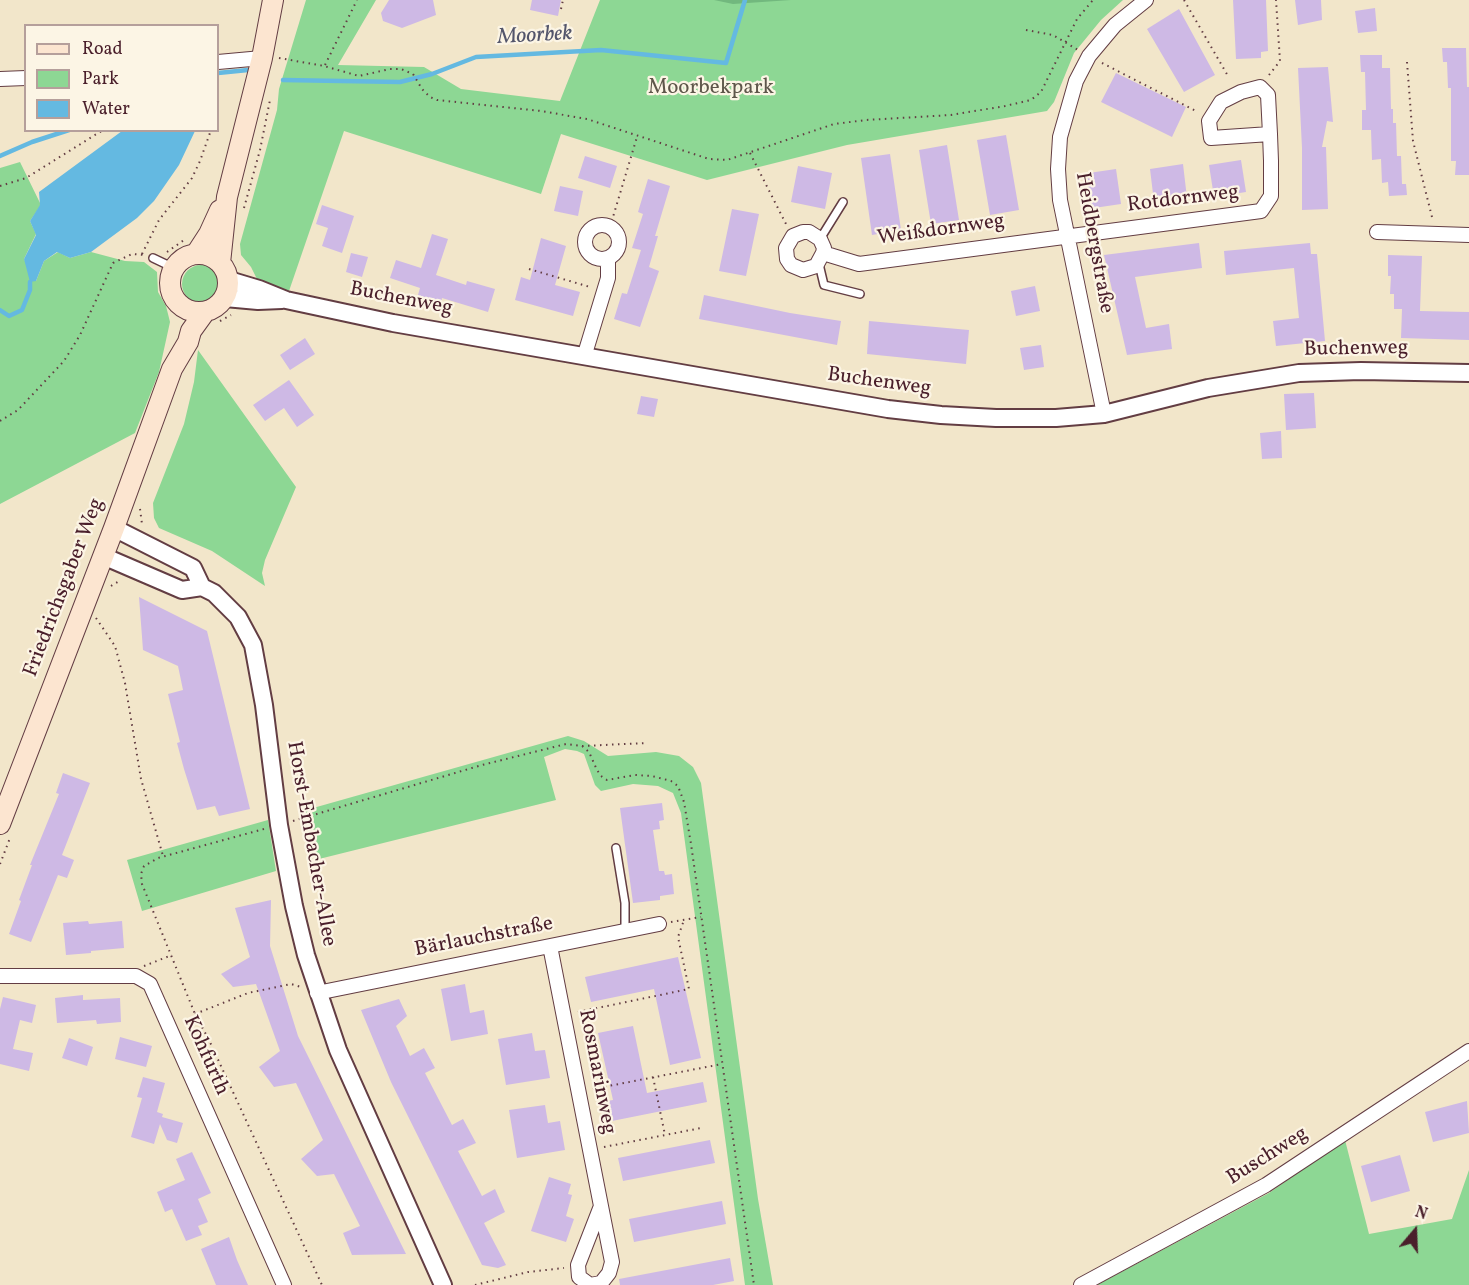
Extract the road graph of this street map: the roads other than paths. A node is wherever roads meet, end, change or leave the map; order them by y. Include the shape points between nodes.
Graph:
1 (273, 0) edge
2 (1146, 0) edge
3 (270, 58) junction
4 (219, 62) edge
5 (24, 78) edge
6 (0, 79) edge
7 (1270, 134) junction
8 (227, 197) junction
9 (843, 202) dead end
10 (1377, 232) dead end
11 (1469, 235) edge
12 (1067, 236) junction
13 (820, 239) junction
14 (191, 246) junction
15 (608, 258) junction
16 (821, 258) junction
17 (225, 280) junction
18 (860, 294) dead end
19 (178, 303) junction
20 (204, 312) junction
21 (584, 357) junction
22 (172, 369) junction
23 (1469, 373) edge
24 (1104, 414) junction
25 (114, 528) junction
26 (103, 556) junction
27 (202, 587) junction
28 (0, 824) edge
29 (616, 848) dead end
30 (659, 924) road end
31 (625, 931) junction
32 (550, 946) junction
33 (0, 976) edge
34 (317, 993) junction
35 (1469, 1051) edge
36 (601, 1206) junction
37 (284, 1285) edge
38 (443, 1285) edge
39 (1081, 1285) edge

1 - 3 main road
2 - 12 street, Heidbergstraße via 1115,25 1089,56 1076,81 1060,137 1058,169
3 - 4 street
3 - 8 main road
5 - 6 street
7 - 7 street, Rotdornweg via 1268,95 1260,87 1221,102 1209,121 1211,138
7 - 12 street, Rotdornweg via 1271,196 1261,211
8 - 14 main road via 209,234
8 - 17 main road
9 - 13 lane
10 - 11 street
12 - 16 street, Weißdornweg via 859,264
12 - 24 street, Heidbergstraße
13 - 16 street via 824,248
13 - 16 street, Weißdornweg via 803,232 792,236 786,248 791,265 803,270 810,269
14 - 17 main road via 209,256
14 - 19 main road, Friedrichsgaber Weg via 186,257 162,262
15 - 15 street via 617,249 616,233 610,227 594,227 588,232 585,248 597,259
15 - 21 street via 608,278
16 - 18 lane via 824,285
17 - 20 main road via 214,309
17 - 21 street, Buchenweg via 258,301 286,300
19 - 20 main road via 193,312
19 - 22 main road, Friedrichsgaber Weg
20 - 22 main road, Friedrichsgaber Weg
21 - 24 street, Buchenweg via 941,415 1046,418
22 - 25 main road, Friedrichsgaber Weg
23 - 24 street, Buchenweg via 1299,373 1208,388
25 - 26 main road, Friedrichsgaber Weg
25 - 27 street, Horst-Embacher-Allee via 193,568
26 - 27 street via 182,590
26 - 28 main road, Friedrichsgaber Weg
27 - 34 street, Horst-Embacher-Allee via 229,606 253,645 279,825 294,906
29 - 31 lane via 625,903
30 - 31 street, Bärlauchstraße
31 - 32 street, Bärlauchstraße
32 - 34 street, Bärlauchstraße
32 - 36 street, Rosmarinweg
33 - 37 street, Kohfurth via 136,976 150,984
34 - 38 street, Horst-Embacher-Allee via 350,1078
35 - 39 street, Buschweg via 1266,1185
36 - 36 street, Rosmarinweg via 578,1265 579,1277 590,1285 602,1283 612,1262

